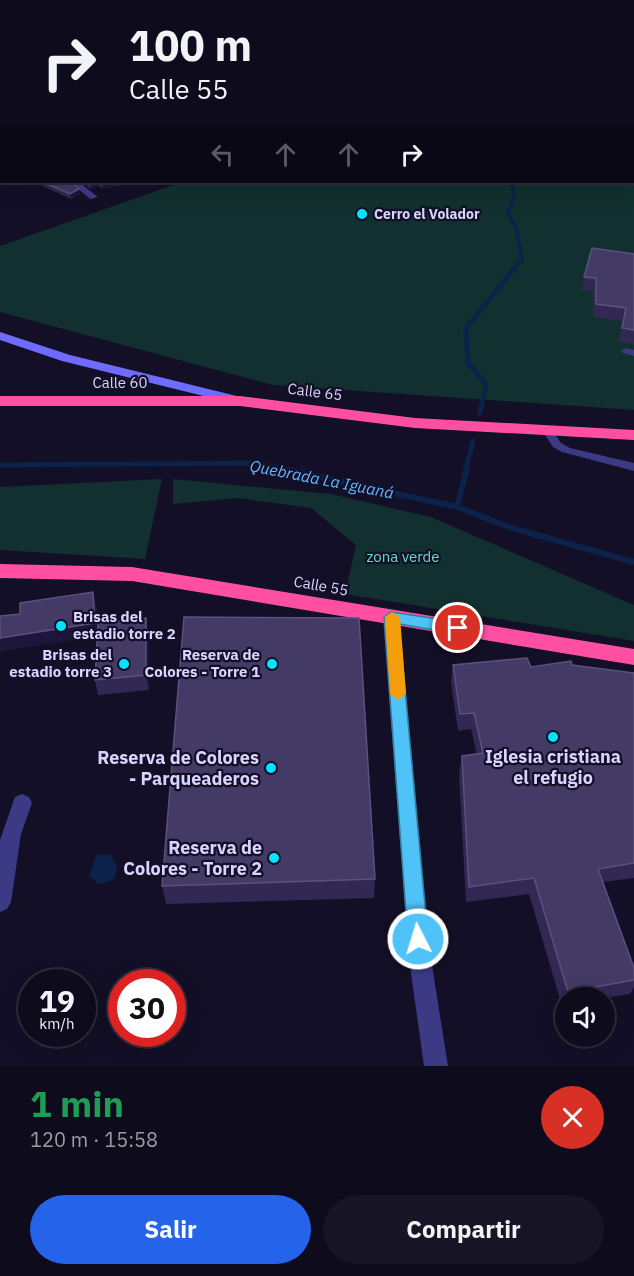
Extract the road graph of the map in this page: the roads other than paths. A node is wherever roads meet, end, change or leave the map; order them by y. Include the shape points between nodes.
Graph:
1 (76, 183) edge
2 (93, 197) dead end
3 (0, 336) edge
4 (0, 401) edge
5 (240, 401) junction
6 (548, 432) junction
7 (634, 435) edge
8 (634, 466) edge
9 (0, 571) edge
10 (391, 617) junction
11 (634, 657) edge
12 (22, 802) dead end
13 (6, 835) edge
14 (0, 902) edge
15 (436, 1066) edge

1 - 2 street
3 - 5 main road, Calle 65 via 66,358
4 - 5 highway, Calle 60
5 - 6 highway, Calle 65 via 415,423
6 - 7 highway, Calle 65
6 - 8 lane via 566,450
9 - 10 highway, Calle 55 via 132,574
10 - 11 highway, Calle 55
10 - 15 street via 420,959
12 - 13 street
13 - 14 street

